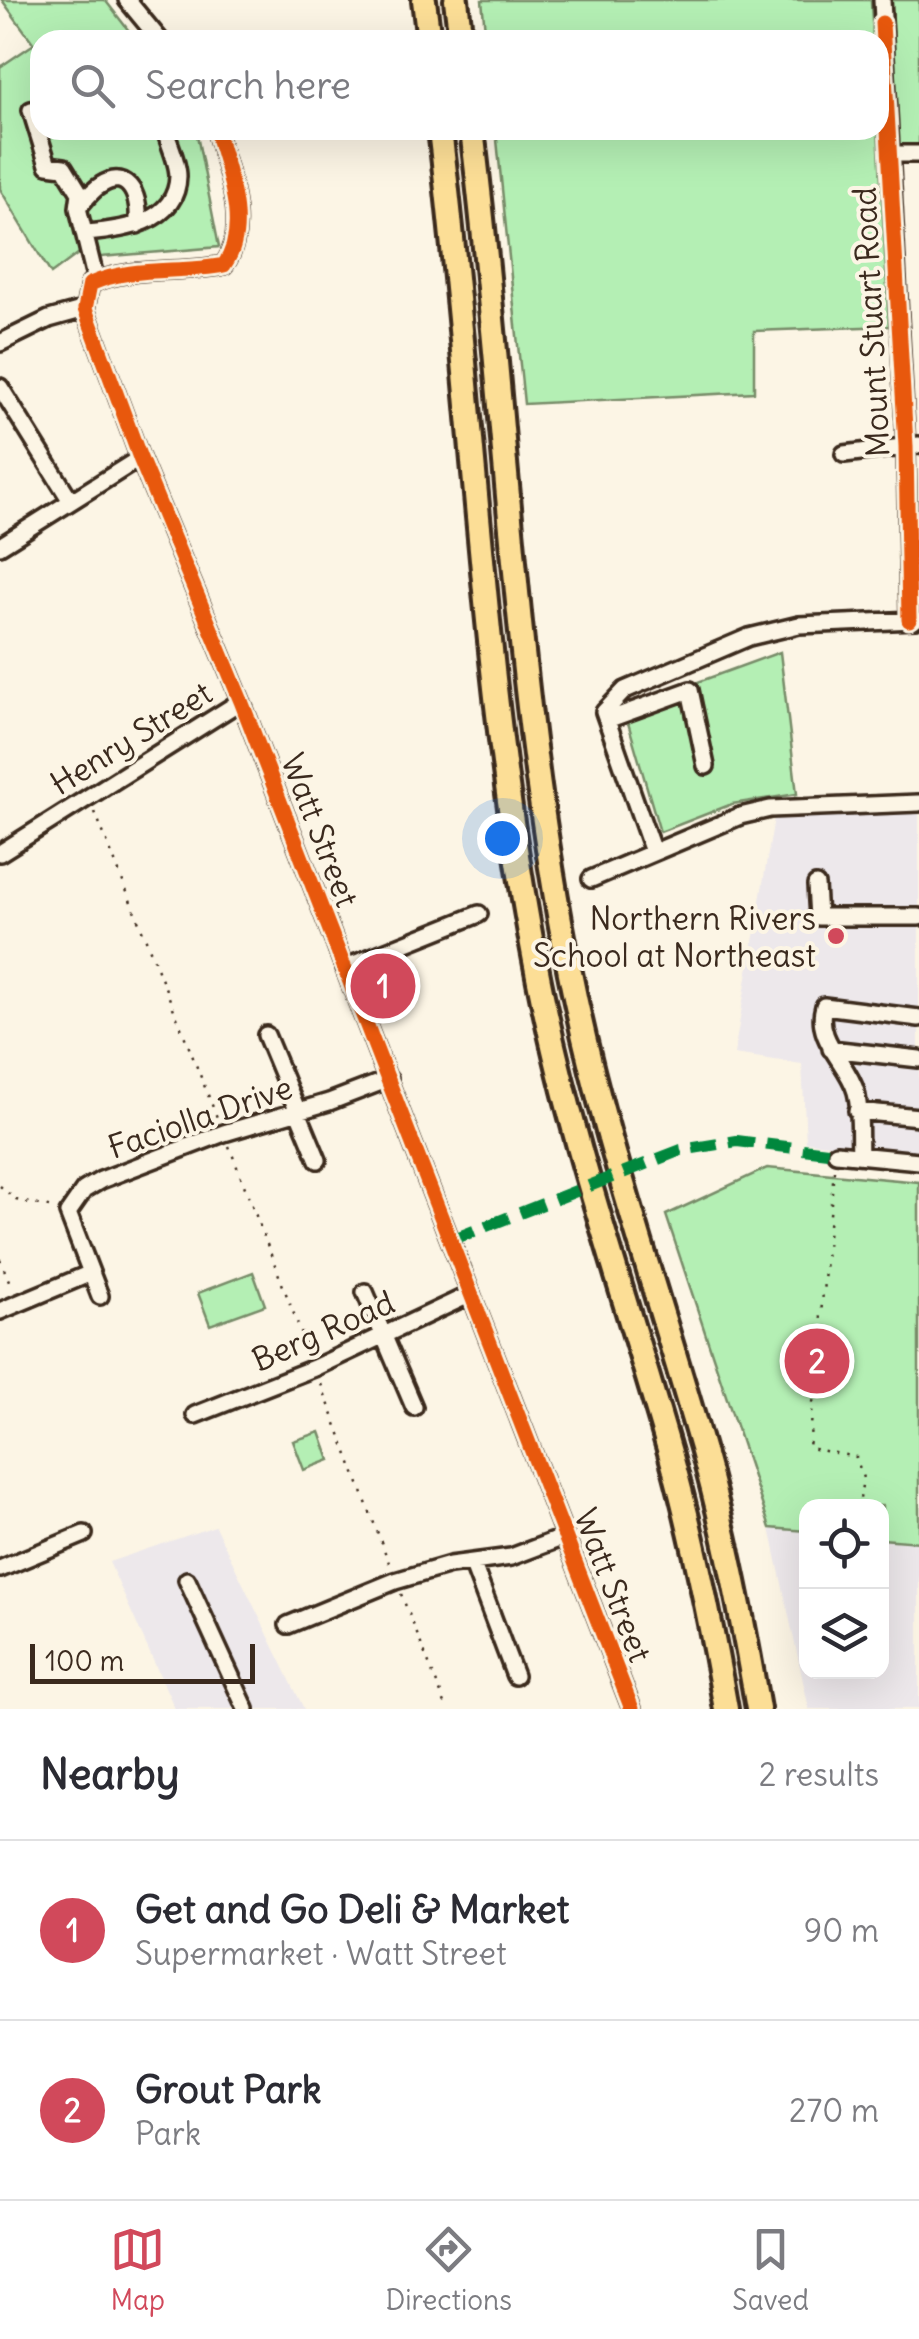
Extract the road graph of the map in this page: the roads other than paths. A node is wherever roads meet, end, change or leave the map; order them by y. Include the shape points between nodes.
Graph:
1 (128, 0) edge
2 (424, 0) edge
3 (456, 0) edge
4 (882, 0) edge
5 (152, 30) edge
6 (428, 30) edge
7 (460, 30) edge
8 (882, 30) edge
9 (889, 138) edge
10 (40, 140) edge
11 (168, 140) edge
12 (219, 140) edge
13 (441, 140) edge
14 (473, 140) edge
15 (890, 154) junction
16 (919, 154) edge
17 (78, 208) junction
18 (138, 224) junction
19 (86, 233) junction
20 (96, 282) junction
21 (85, 309) junction
22 (0, 344) edge
23 (0, 386) edge
24 (912, 446) edge
25 (844, 454) dead end
26 (140, 458) junction
27 (70, 501) junction
28 (0, 546) edge
29 (914, 620) edge
30 (241, 702) junction
31 (608, 720) junction
32 (706, 766) dead end
33 (919, 803) edge
34 (653, 852) junction
35 (0, 854) edge
36 (591, 879) dead end
37 (816, 886) dead end
38 (478, 914) dead end
39 (919, 917) edge
40 (344, 968) junction
41 (919, 1018) edge
42 (266, 1035) dead end
43 (832, 1049) junction
44 (919, 1059) edge
45 (389, 1079) junction
46 (298, 1111) junction
47 (858, 1111) junction
48 (919, 1117) edge
49 (836, 1153) road end
50 (860, 1155) junction
51 (318, 1160) dead end
52 (919, 1161) edge
53 (91, 1273) junction
54 (365, 1292) dead end
55 (471, 1294) junction
56 (100, 1296) dead end
57 (0, 1311) edge
58 (385, 1334) junction
59 (414, 1407) dead end
60 (195, 1415) dead end
61 (84, 1534) dead end
62 (564, 1537) junction
63 (472, 1562) junction
64 (0, 1569) edge
65 (187, 1580) dead end
66 (288, 1626) dead end
67 (515, 1676) dead end
68 (246, 1709) edge
69 (632, 1709) edge
70 (726, 1709) edge
71 (758, 1709) edge

1 - 5 street
2 - 6 highway
3 - 7 highway
4 - 8 street, Mount Stuart Road
9 - 15 street, Mount Stuart Road
10 - 17 street via 48,165 70,172 80,192
11 - 18 street via 178,174 175,190 160,214
12 - 20 street via 236,222 234,252 224,265 115,273
13 - 70 highway via 519,876 564,1090 672,1460
14 - 71 highway via 550,871 594,1083 716,1505
15 - 16 street
15 - 24 street, Mount Stuart Road
17 - 18 street via 104,182 119,180 139,197
17 - 19 street
18 - 19 street
19 - 20 street
20 - 21 street
21 - 22 street
21 - 26 street, Watt Street
23 - 27 street
24 - 25 street
24 - 29 street, Mount Stuart Road
26 - 27 street
26 - 30 street, Watt Street
27 - 28 street
29 - 31 street via 799,625 749,637 625,690 604,712
30 - 35 street, Henry Street
30 - 40 street, Watt Street
31 - 32 street via 690,690
31 - 34 street
33 - 34 street via 770,809
34 - 36 street
37 - 39 street via 818,918
38 - 40 street
40 - 45 street, Watt Street
41 - 43 street via 824,1006 821,1018
42 - 46 street
43 - 44 street
43 - 47 street via 856,1091
45 - 46 street, Faciolla Drive
45 - 55 street, Watt Street
46 - 51 street
46 - 53 street, Faciolla Drive via 84,1190 68,1213
47 - 48 street
47 - 50 street
49 - 50 street
50 - 52 street
53 - 56 street
53 - 57 street
54 - 58 street
55 - 58 street, Berg Road
55 - 62 street, Watt Street
58 - 59 street
58 - 60 street, Berg Road
61 - 64 street
62 - 63 street via 511,1557
62 - 69 street, Watt Street
63 - 66 street via 396,1581
63 - 67 street
65 - 68 street

